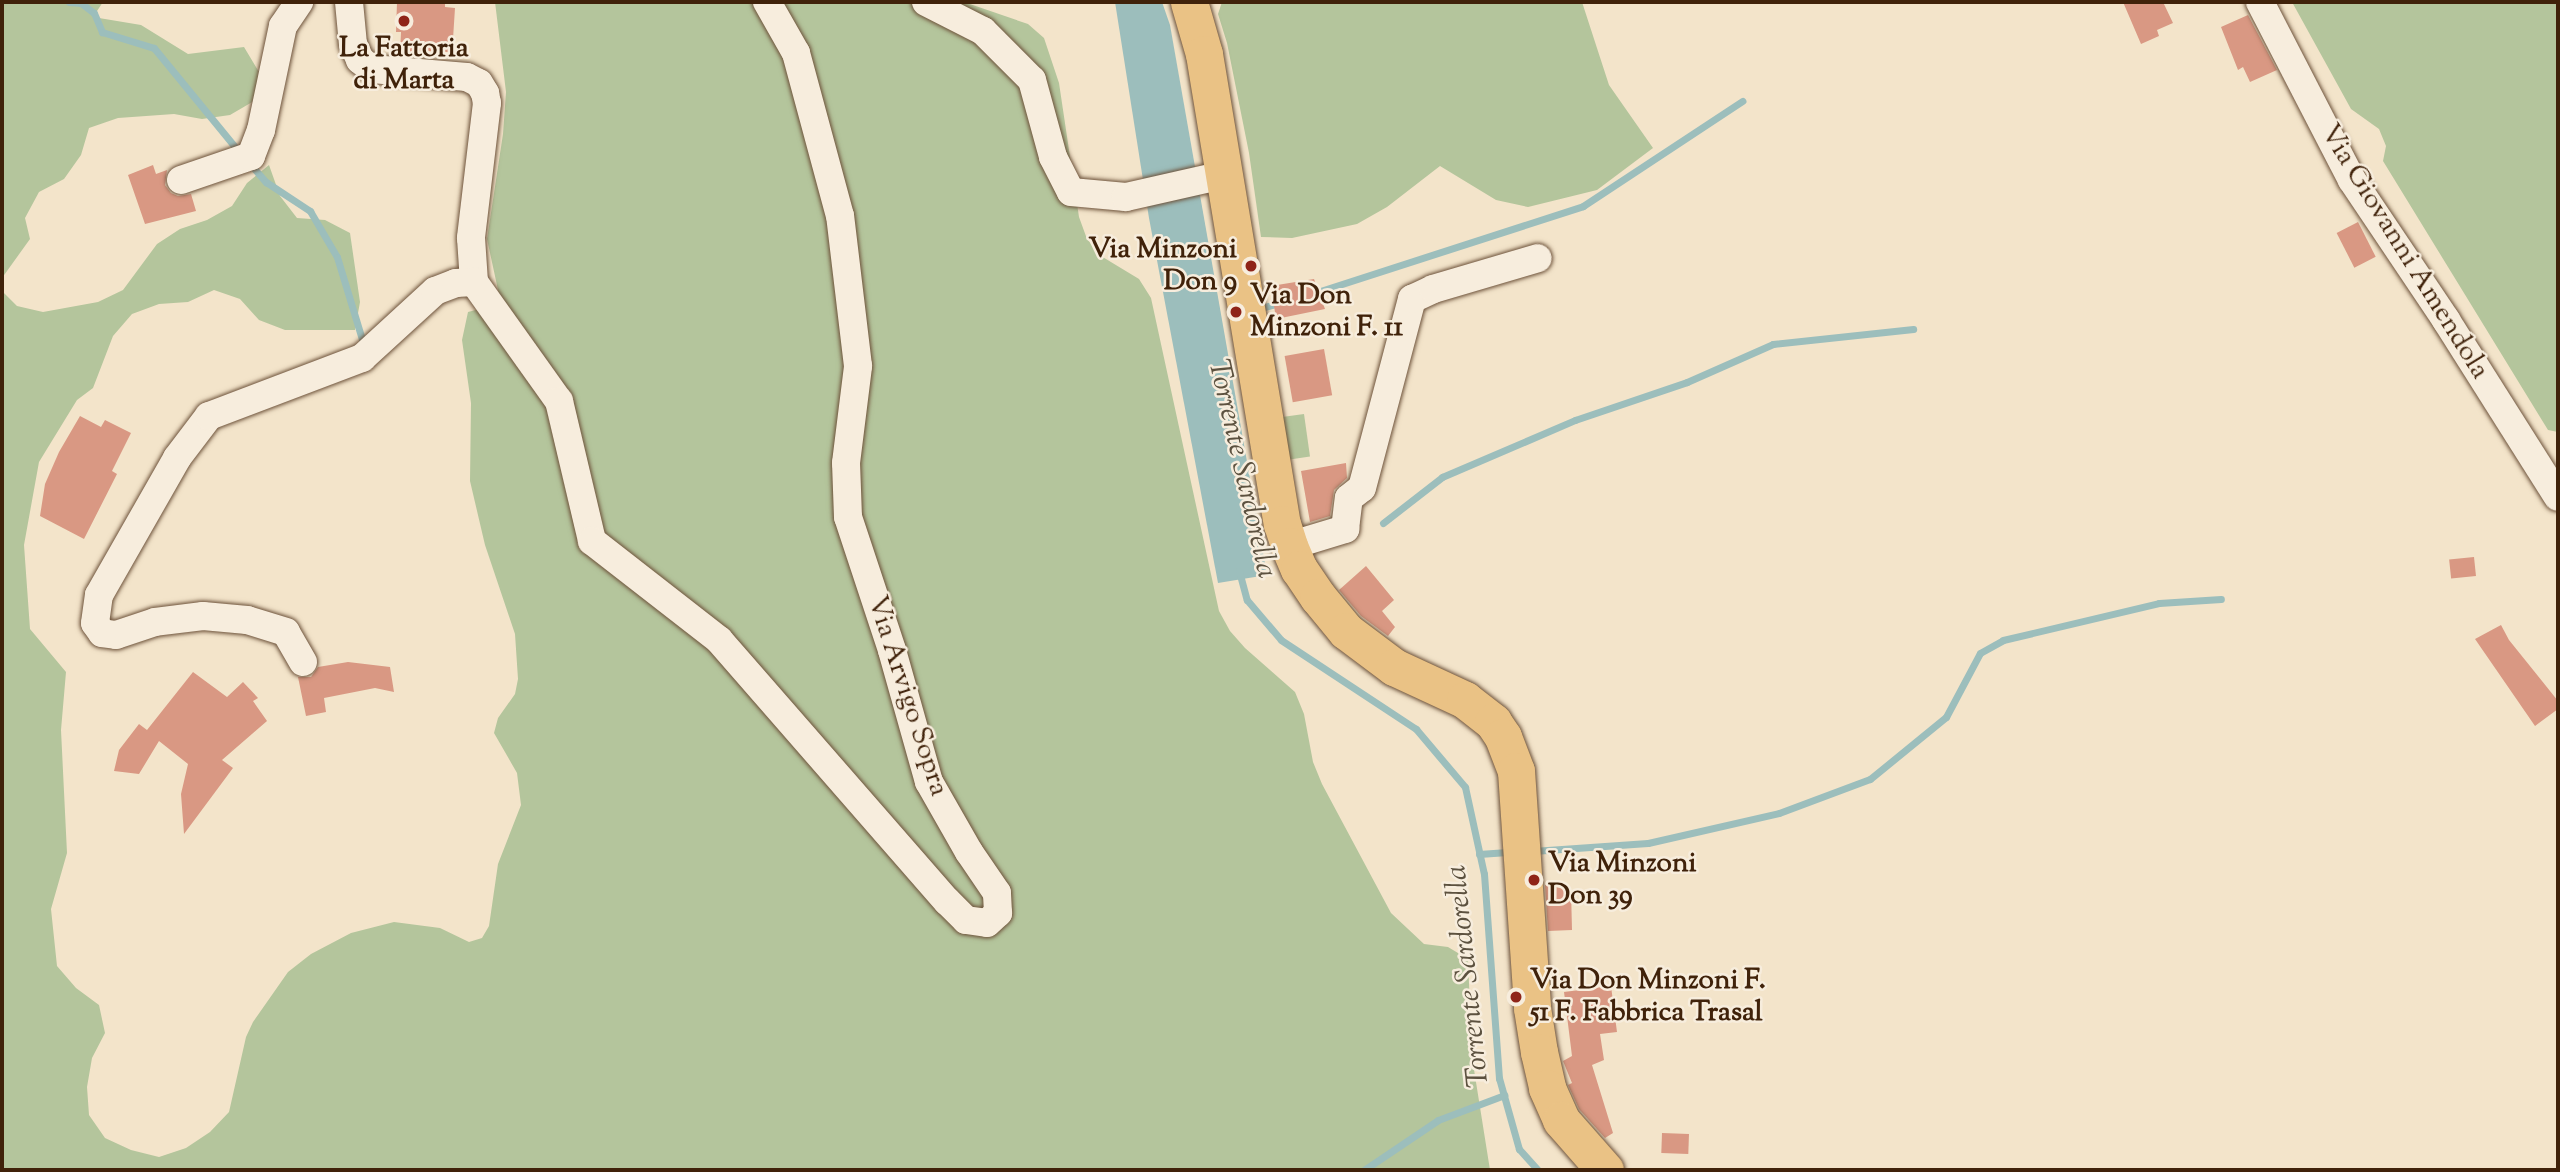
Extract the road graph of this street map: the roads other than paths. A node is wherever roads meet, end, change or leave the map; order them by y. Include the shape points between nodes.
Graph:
1 (299, 2) edge
2 (349, 2) edge
3 (767, 2) edge
4 (926, 2) edge
5 (1189, 2) edge
6 (2260, 2) edge
7 (1217, 176) junction
8 (181, 180) dead end
9 (1538, 258) dead end
10 (474, 282) junction
11 (2558, 497) edge
12 (1289, 546) junction
13 (303, 662) dead end
14 (1605, 1170) edge

1 - 8 street via 283,26 251,156
2 - 10 street via 353,44 360,60 372,69 467,77 485,93 471,238
3 - 10 street, Via Arvigo Sopra via 796,53 840,216 858,366 846,463 848,517 929,782 996,892 998,913 987,923 966,920 947,901 719,640 592,541 559,401
4 - 7 street via 983,31 1032,80 1053,157 1071,192 1126,197
5 - 7 main road via 1204,54
6 - 11 street, Via Giovanni Amendola via 2352,180
7 - 12 main road
9 - 12 street via 1412,299 1362,488 1349,498 1345,529
10 - 13 street via 435,291 362,358 209,416 177,458 99,595 95,623 102,633 116,635 155,622 203,616 247,620 286,632
12 - 14 main road via 1299,569 1346,631 1394,667 1465,700 1503,737 1516,771 1532,1009 1545,1076 1561,1120

